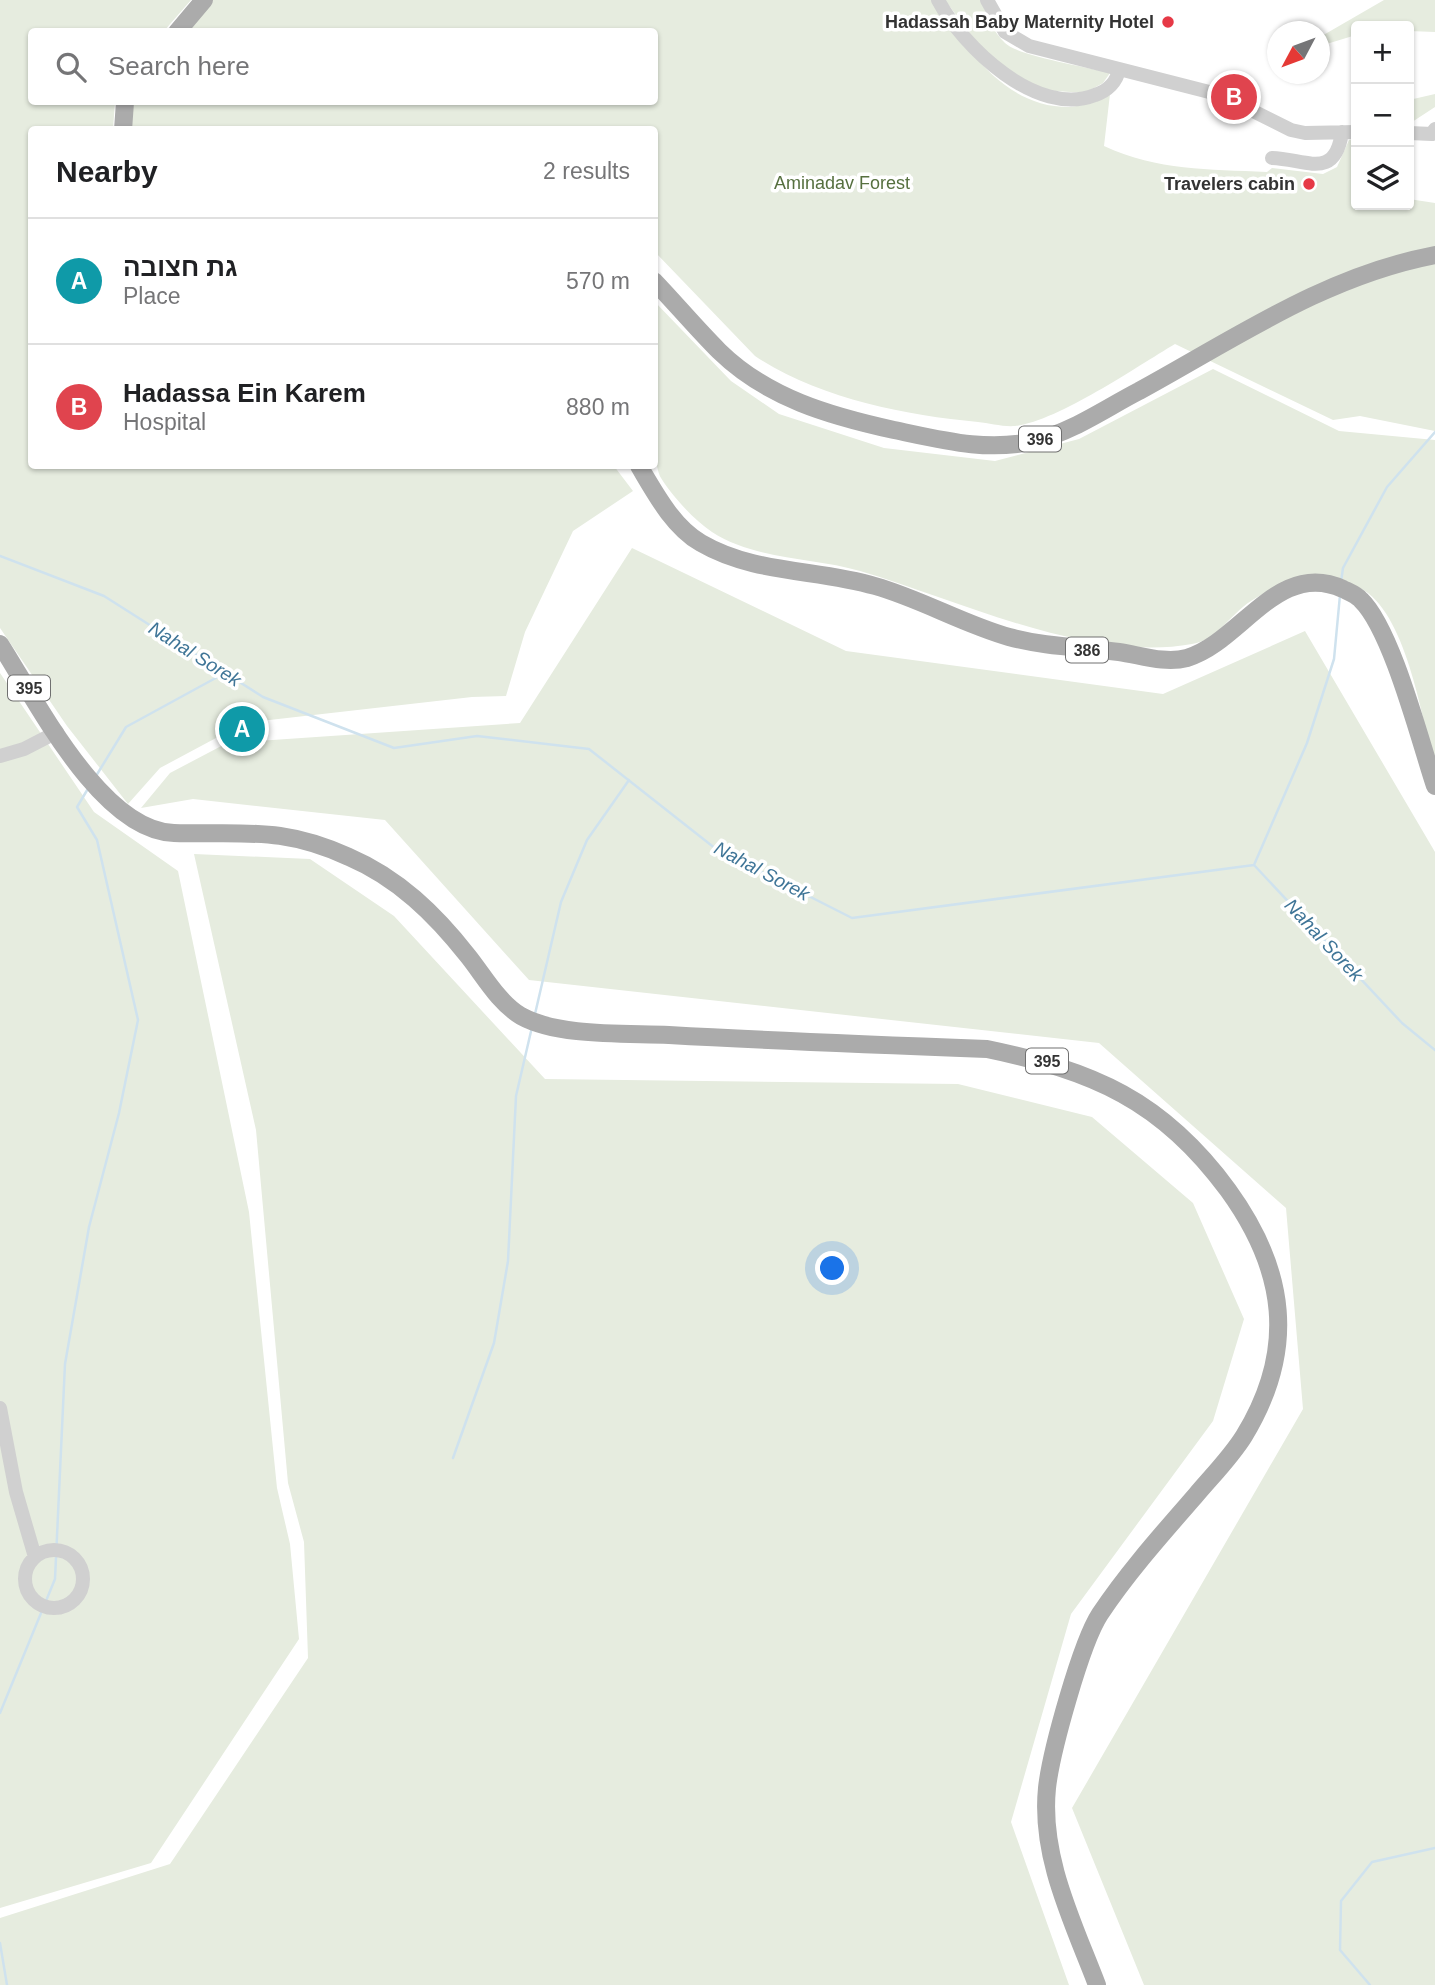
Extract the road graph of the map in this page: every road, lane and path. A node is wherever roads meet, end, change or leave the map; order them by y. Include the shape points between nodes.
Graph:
1 (204, 0) edge
2 (938, 0) edge
3 (987, 0) edge
4 (180, 28) edge
5 (1119, 69) junction
6 (125, 105) edge
7 (123, 126) edge
8 (1435, 130) edge
9 (1349, 132) edge
10 (1414, 133) edge
11 (1272, 158) dead end
12 (1435, 255) edge
13 (658, 285) edge
14 (641, 469) edge
15 (0, 644) edge
16 (57, 732) junction
17 (0, 756) edge
18 (1435, 786) edge
19 (0, 1408) edge
20 (35, 1557) junction
21 (1097, 1985) edge

1 - 4 main road
2 - 5 street via 989,62 1041,94 1087,99 1103,92
3 - 5 street via 999,24 1021,43
5 - 9 street via 1222,95 1291,130
6 - 7 main road
8 - 10 street
9 - 11 street via 1329,162 1314,165
12 - 13 main road, 396 via 1342,280 1078,424 1036,441 973,447 838,418 804,406 720,352
14 - 18 main road, 386 via 678,524 699,542 730,557 875,585 1008,636 1063,649 1160,660 1186,658 1217,642 1285,589 1317,582 1340,588 1360,598 1380,629
15 - 16 main road, 395
16 - 17 street
16 - 21 main road, 395 via 96,789 118,811 145,827 171,833 265,832 309,840 382,873 431,915 504,1002 538,1024 615,1033 987,1049 1047,1061 1105,1083 1142,1105 1214,1171 1263,1249 1277,1288 1278,1336 1273,1367 1244,1437 1098,1617 1076,1676 1047,1786 1048,1838 1063,1897
19 - 20 street via 16,1492
20 - 20 street via 26,1574 29,1593 43,1606 71,1603 82,1588 76,1561 52,1550

